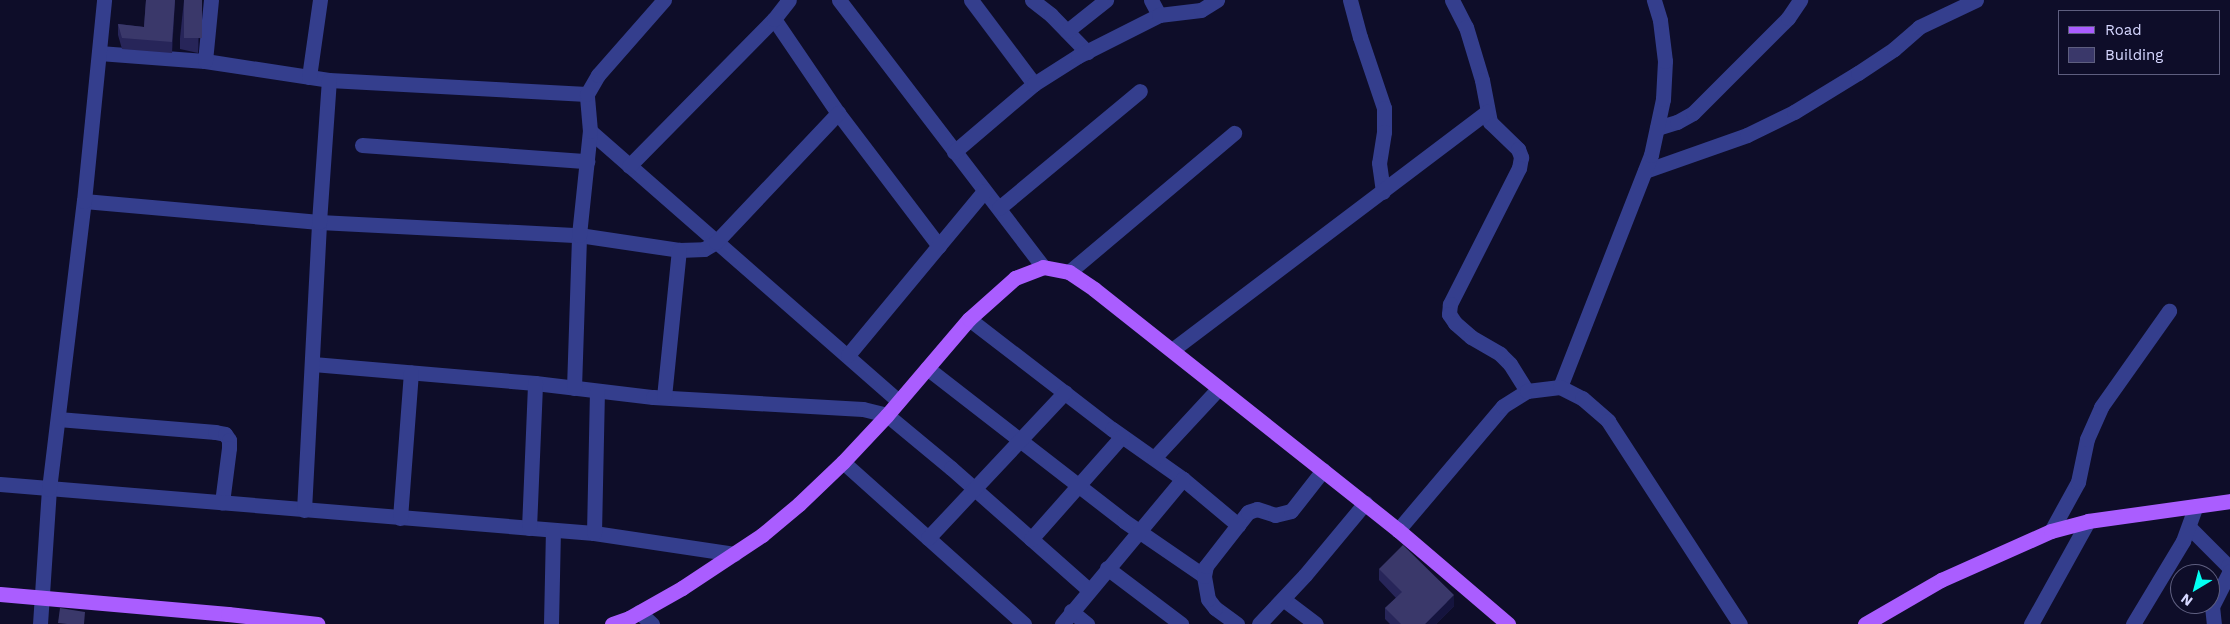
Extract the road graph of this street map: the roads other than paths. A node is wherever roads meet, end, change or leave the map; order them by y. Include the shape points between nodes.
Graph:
1 (104, 0) edge
2 (211, 0) edge
3 (320, 0) edge
4 (664, 0) edge
5 (789, 0) edge
6 (971, 0) edge
7 (1032, 0) edge
8 (1106, 0) edge
9 (1151, 0) edge
10 (1217, 0) edge
11 (1350, 0) edge
12 (1452, 0) edge
13 (1654, 0) edge
14 (1800, 0) edge
15 (1976, 0) edge
16 (844, 2) edge
17 (1159, 15) junction
18 (774, 19) junction
19 (1067, 31) junction
20 (1087, 52) junction
21 (99, 54) junction
22 (205, 60) junction
23 (310, 77) junction
24 (329, 80) junction
25 (1034, 84) junction
26 (1140, 91) dead end
27 (587, 94) junction
28 (1487, 112) junction
29 (838, 113) junction
30 (1657, 128) junction
31 (590, 131) junction
32 (1234, 133) dead end
33 (362, 145) dead end
34 (954, 152) junction
35 (587, 162) junction
36 (629, 166) junction
37 (1645, 171) junction
38 (984, 191) junction
39 (1383, 192) junction
40 (84, 201) junction
41 (998, 208) junction
42 (319, 222) junction
43 (579, 235) junction
44 (716, 242) junction
45 (939, 246) junction
46 (679, 250) junction
47 (1043, 267) junction
48 (1069, 272) junction
49 (2169, 311) dead end
50 (969, 319) junction
51 (1172, 350) junction
52 (848, 355) junction
53 (313, 364) junction
54 (927, 368) junction
55 (411, 372) junction
56 (535, 383) junction
57 (1560, 386) junction
58 (574, 388) junction
59 (1218, 389) junction
60 (598, 391) junction
61 (1527, 391) junction
62 (1065, 392) junction
63 (664, 397) junction
64 (898, 401) junction
65 (887, 415) junction
66 (58, 419) junction
67 (1122, 436) junction
68 (1021, 440) junction
69 (1154, 458) junction
70 (842, 462) junction
71 (1323, 470) junction
72 (1183, 479) junction
73 (0, 484) edge
74 (1079, 485) junction
75 (49, 488) junction
76 (974, 490) junction
77 (2230, 501) edge
78 (222, 503) junction
79 (1365, 503) junction
80 (2196, 506) junction
81 (304, 510) junction
82 (400, 518) junction
83 (2088, 521) junction
84 (1238, 525) junction
85 (2189, 527) junction
86 (529, 528) junction
87 (553, 530) junction
88 (1138, 530) junction
89 (1398, 530) junction
90 (2051, 531) junction
91 (594, 533) junction
92 (928, 538) junction
93 (1031, 539) junction
94 (734, 554) junction
95 (1107, 568) junction
96 (1204, 576) junction
97 (1089, 590) junction
98 (0, 594) edge
99 (41, 598) junction
100 (1283, 599) junction
101 (1071, 611) junction
102 (633, 618) edge
103 (227, 619) edge
104 (40, 624) edge
105 (317, 624) edge
106 (551, 624) edge
107 (612, 624) edge
108 (652, 624) edge
109 (1024, 624) edge
110 (1062, 624) edge
111 (1087, 624) edge
112 (1181, 624) edge
113 (1237, 624) edge
114 (1259, 624) edge
115 (1316, 624) edge
116 (1508, 624) edge
117 (1740, 624) edge
118 (1865, 624) edge
119 (2031, 624) edge
120 (2133, 624) edge
121 (2214, 624) edge

1 - 21 street
2 - 22 street
3 - 23 street
4 - 27 street via 598,75
5 - 18 street
6 - 25 street
7 - 19 street
8 - 19 street
9 - 17 street
10 - 17 street via 1201,10
11 - 39 street via 1384,108 1379,163
12 - 28 street via 1466,27 1482,80
13 - 30 street via 1665,61 1663,99
14 - 30 street via 1788,18 1693,113
15 - 37 street via 1919,27 1865,68 1794,112 1746,135
16 - 34 street
17 - 20 street
18 - 29 street
18 - 36 street
19 - 20 street
20 - 25 street
21 - 22 street
21 - 40 street
22 - 23 street
23 - 24 street
24 - 27 street
24 - 42 street
25 - 34 street
26 - 41 street
27 - 31 street
28 - 39 street
28 - 61 street via 1490,122 1518,149 1521,157 1519,168 1450,304 1449,314 1471,337 1500,354
29 - 44 street
29 - 45 street
30 - 37 street
31 - 35 street
31 - 36 street
32 - 48 street
33 - 35 street
34 - 38 street
35 - 43 street
36 - 44 street
37 - 57 street
38 - 41 street
38 - 45 street
39 - 51 street
40 - 42 street
40 - 66 street
41 - 47 street
42 - 43 street
42 - 53 street
43 - 46 street
43 - 58 street
44 - 46 street via 704,249
44 - 52 street
45 - 52 street
46 - 63 street
47 - 48 main road
47 - 50 main road via 1015,278
48 - 51 main road
49 - 90 street via 2101,407 2088,439 2078,482
50 - 54 main road
50 - 62 street
51 - 59 main road
52 - 64 street
53 - 55 street
53 - 81 street
54 - 64 main road
54 - 68 street
55 - 56 street
55 - 82 street
56 - 58 street
56 - 86 street
57 - 61 street
57 - 117 street via 1582,398 1608,421
58 - 60 street
59 - 69 street
59 - 71 main road
60 - 63 street
60 - 91 street
61 - 89 street via 1503,406
62 - 67 street
62 - 68 street
63 - 65 street via 863,409
64 - 65 main road
65 - 70 main road
65 - 76 street
66 - 75 street
66 - 78 street via 225,434 229,448
67 - 69 street
67 - 74 street
68 - 74 street
68 - 76 street
69 - 72 street
70 - 92 street
70 - 94 main road via 799,504
71 - 79 main road
71 - 84 street via 1291,511 1275,515 1257,508 1248,512
72 - 84 street
72 - 88 street
73 - 75 street
74 - 88 street
74 - 93 street
75 - 78 street
75 - 99 street
76 - 92 street
76 - 93 street
77 - 80 main road
78 - 81 street
79 - 89 main road
79 - 100 street
80 - 83 main road
80 - 85 street
81 - 82 street
82 - 86 street
83 - 90 main road
83 - 119 street
84 - 96 street via 1206,566
85 - 120 street
85 - 121 street via 2230,571 2212,606
86 - 87 street
87 - 91 street
87 - 106 street
88 - 95 street
88 - 96 street
89 - 116 main road
90 - 118 main road via 1941,580
91 - 94 street
92 - 109 street
93 - 97 street
94 - 102 main road
95 - 97 street
95 - 112 street
96 - 113 street via 1208,599
97 - 101 street
98 - 99 main road
99 - 103 main road
99 - 104 street
100 - 114 street
100 - 115 street
101 - 110 street
101 - 111 street
102 - 107 main road
102 - 108 street
103 - 105 main road

